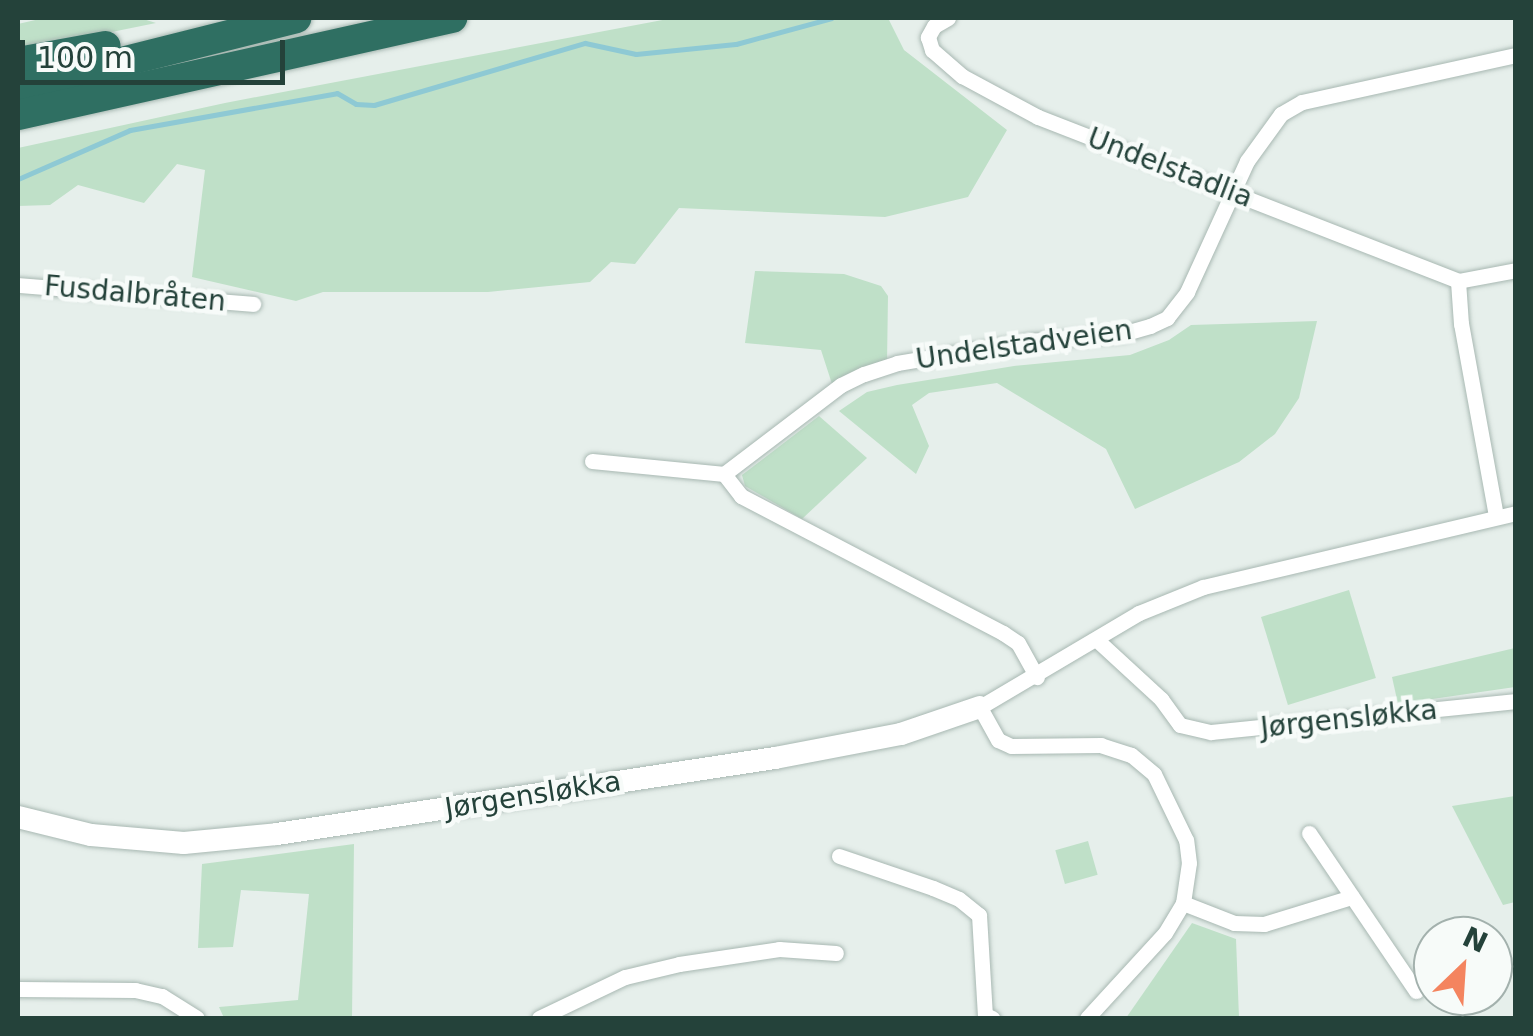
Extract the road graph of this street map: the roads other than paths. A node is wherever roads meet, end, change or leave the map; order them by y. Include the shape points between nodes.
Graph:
1 (262, 18) edge
2 (296, 18) edge
3 (452, 18) edge
4 (948, 18) edge
5 (1516, 55) edge
6 (18, 62) edge
7 (18, 88) edge
8 (18, 116) edge
9 (1232, 191) junction
10 (1516, 270) edge
11 (1458, 282) junction
12 (18, 285) edge
13 (253, 304) dead end
14 (592, 461) dead end
15 (724, 474) junction
16 (1516, 513) edge
17 (1496, 516) junction
18 (1098, 641) junction
19 (1037, 677) junction
20 (1516, 701) edge
21 (980, 707) junction
22 (18, 816) edge
23 (1309, 833) dead end
24 (839, 856) dead end
25 (1352, 896) junction
26 (1183, 903) junction
27 (836, 953) dead end
28 (1413, 987) edge
29 (18, 989) edge
30 (985, 1017) edge
31 (198, 1018) edge
32 (540, 1018) edge
33 (1087, 1018) edge

1 - 6 highway
2 - 7 highway
3 - 8 highway
4 - 9 street, Undelstadlia via 928,37 932,50 962,76 1038,117
5 - 9 street, Undelstadveien via 1302,102 1264,131
9 - 11 street, Undelstadlia
9 - 15 street, Undelstadveien via 1200,266 1166,318 1122,334 1028,340 864,374
10 - 11 street
11 - 17 street
12 - 13 street, Fusdalbråten
14 - 15 street
15 - 19 street via 742,496 1003,632 1018,643
16 - 17 street, Jørgensløkka
17 - 18 street, Jørgensløkka via 1203,587 1139,614
18 - 19 street, Jørgensløkka
18 - 20 street, Jørgensløkka via 1162,698 1180,725 1211,732
19 - 21 street, Jørgensløkka
21 - 22 street, Jørgensløkka via 902,734 775,758 277,834 184,843 91,836
21 - 26 street via 998,740 1011,746 1102,745 1131,755 1154,774 1186,840
23 - 25 street
24 - 30 street via 959,899 979,916
25 - 26 street via 1264,924 1234,924
25 - 28 street
26 - 33 street via 1165,933
27 - 32 street via 779,949 680,964 625,977
29 - 31 street via 134,990 162,996

